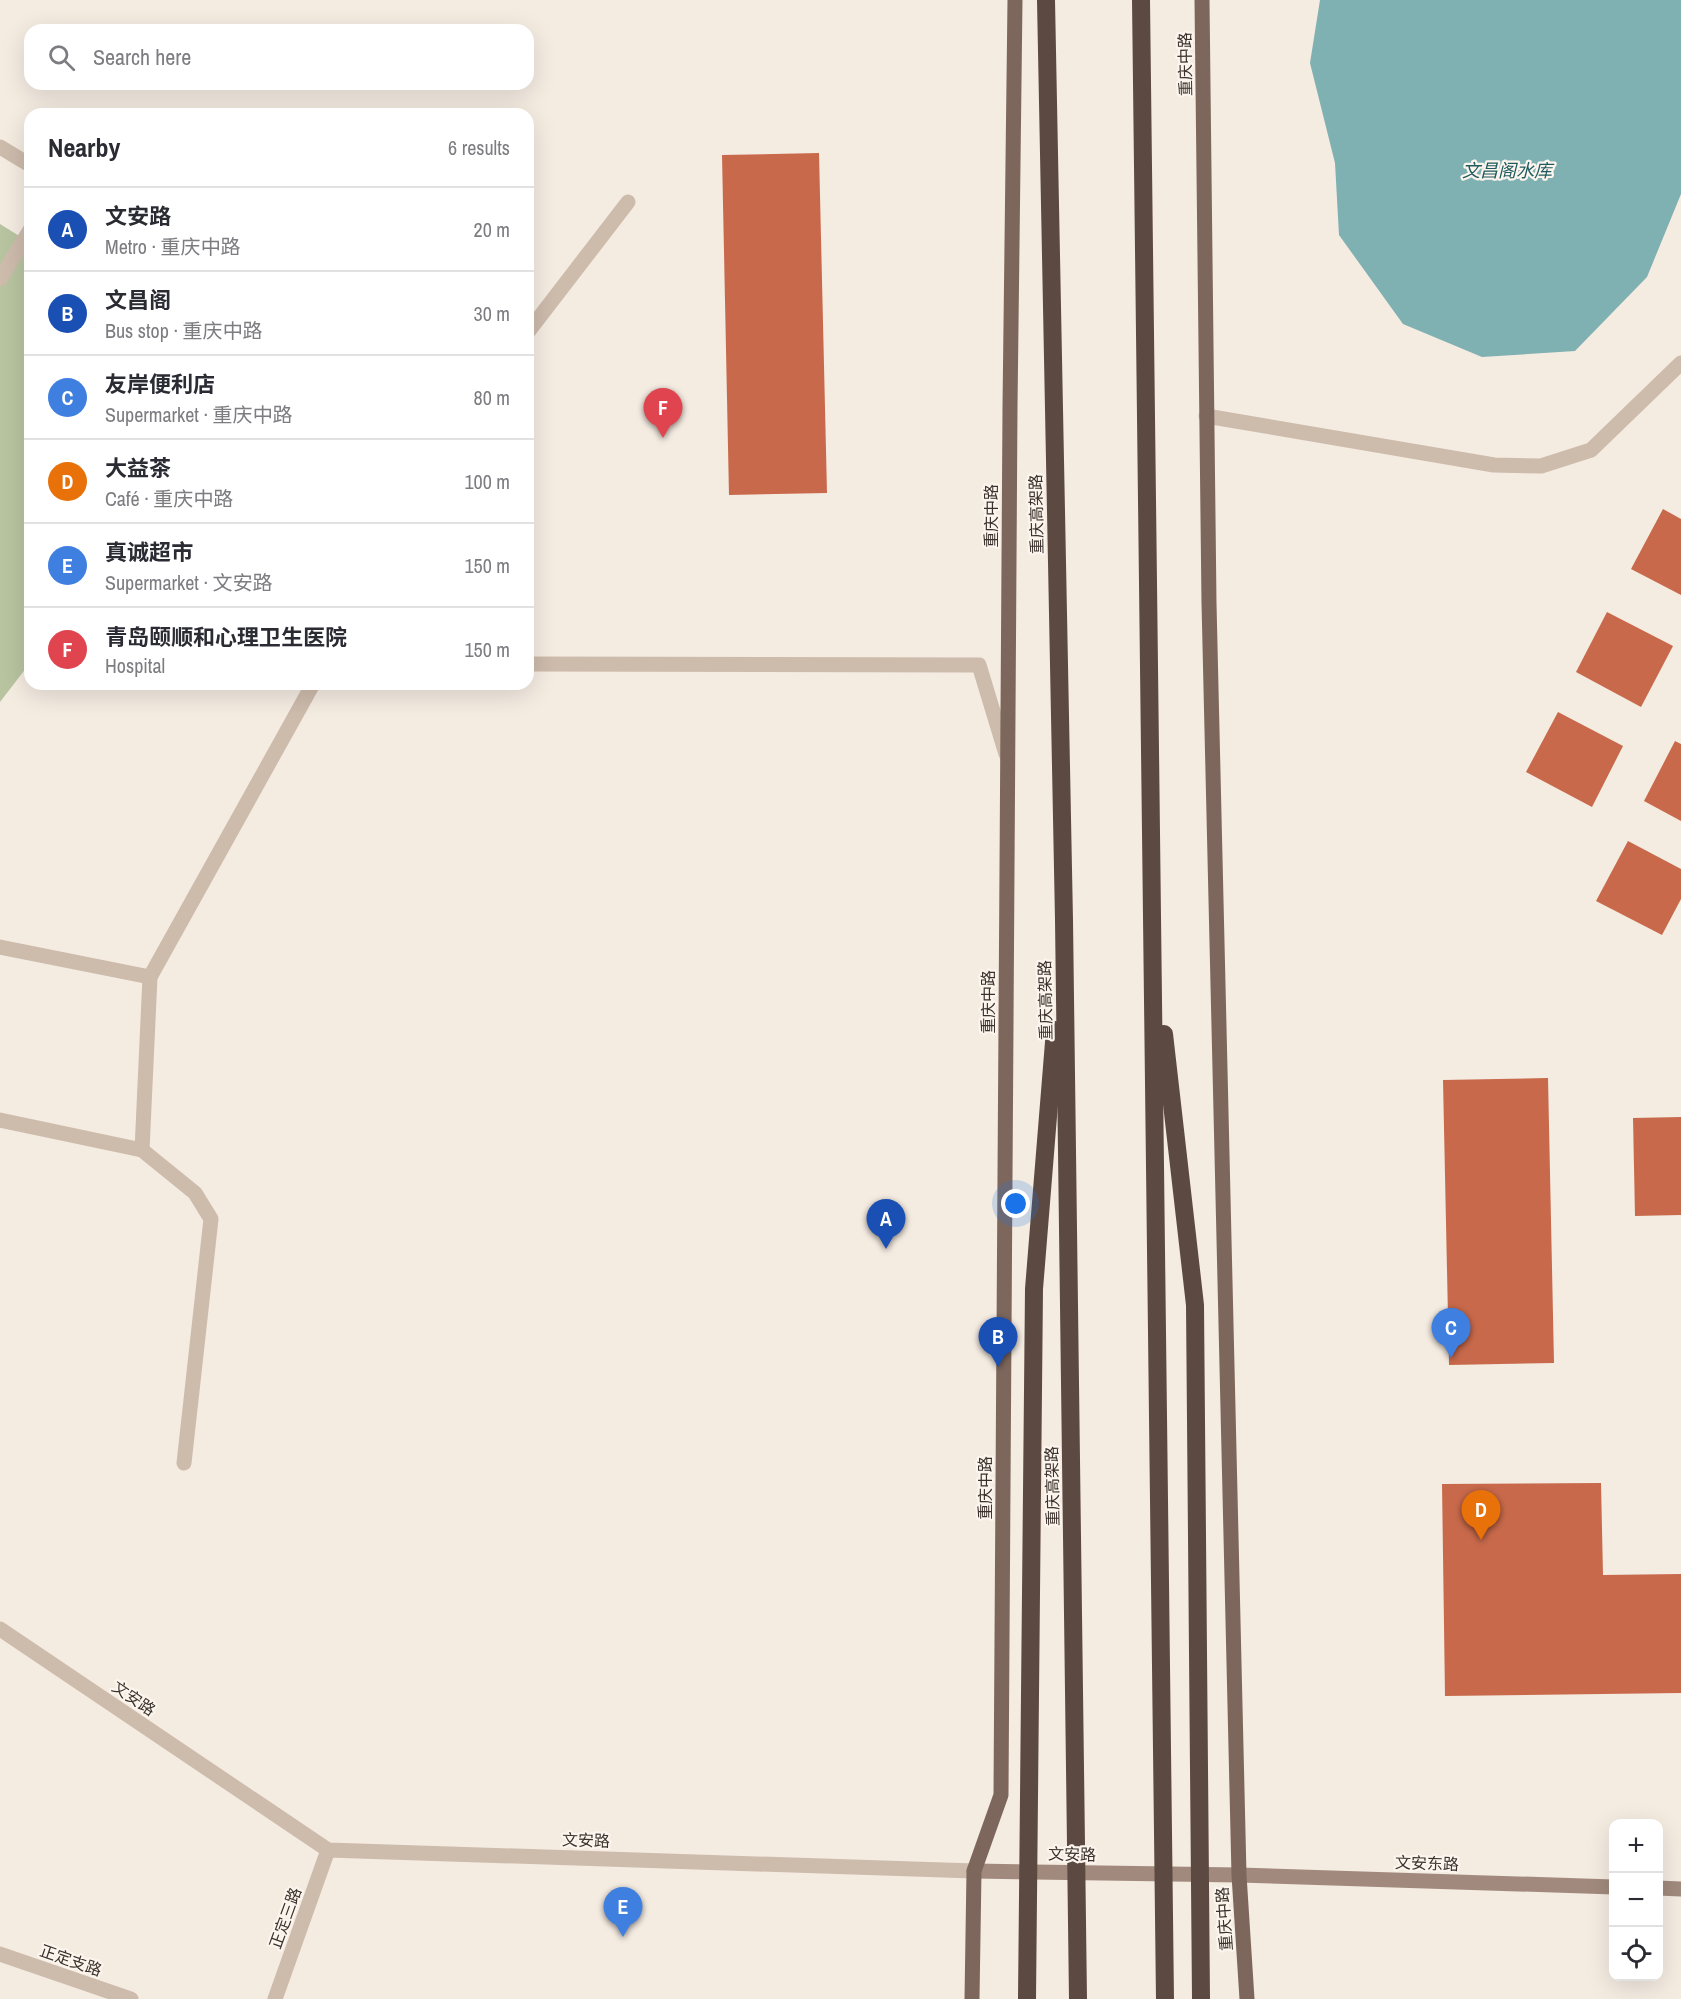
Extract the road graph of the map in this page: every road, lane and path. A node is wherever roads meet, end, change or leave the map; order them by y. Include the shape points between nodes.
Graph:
1 (1015, 0) edge
2 (1046, 0) edge
3 (1141, 0) edge
4 (1202, 0) edge
5 (0, 147) edge
6 (24, 161) edge
7 (628, 202) dead end
8 (24, 240) edge
9 (0, 279) edge
10 (534, 324) edge
11 (1681, 363) edge
12 (1206, 416) junction
13 (534, 664) edge
14 (310, 690) edge
15 (1008, 760) junction
16 (1064, 920) junction
17 (1153, 932) junction
18 (0, 947) edge
19 (150, 977) junction
20 (0, 1120) edge
21 (142, 1150) junction
22 (184, 1463) dead end
23 (0, 1629) edge
24 (328, 1850) junction
25 (974, 1871) junction
26 (1239, 1875) junction
27 (1609, 1887) edge
28 (1663, 1888) edge
29 (1681, 1889) edge
30 (0, 1954) edge
31 (131, 1999) edge
32 (275, 1999) edge
33 (972, 1999) edge
34 (1027, 1999) edge
35 (1078, 1999) edge
36 (1165, 1999) edge
37 (1201, 1999) edge
38 (1247, 1999) edge

1 - 15 main road, 重庆中路
2 - 16 highway, 重庆高架路, bridge
3 - 17 highway, bridge
4 - 12 main road, 重庆中路
5 - 6 street
7 - 10 street
8 - 9 street
11 - 12 street via 1591,450 1541,466 1494,465
12 - 26 main road, 重庆中路
13 - 15 street via 979,665
14 - 19 street
15 - 25 main road, 重庆中路 via 1001,1795
16 - 34 highway, bridge via 1034,1289
16 - 35 highway, 重庆高架路, bridge
17 - 36 highway, bridge
17 - 37 highway, bridge via 1195,1305
18 - 19 street
19 - 21 street
20 - 21 street
21 - 22 street via 195,1193 212,1219
23 - 24 street, 文安路
24 - 25 street, 文安路
24 - 32 street, 正定三路
25 - 26 street, 文安路
25 - 33 main road, 重庆中路
26 - 27 street, 文安东路
26 - 38 main road, 重庆中路
28 - 29 street
30 - 31 street, 正定支路

